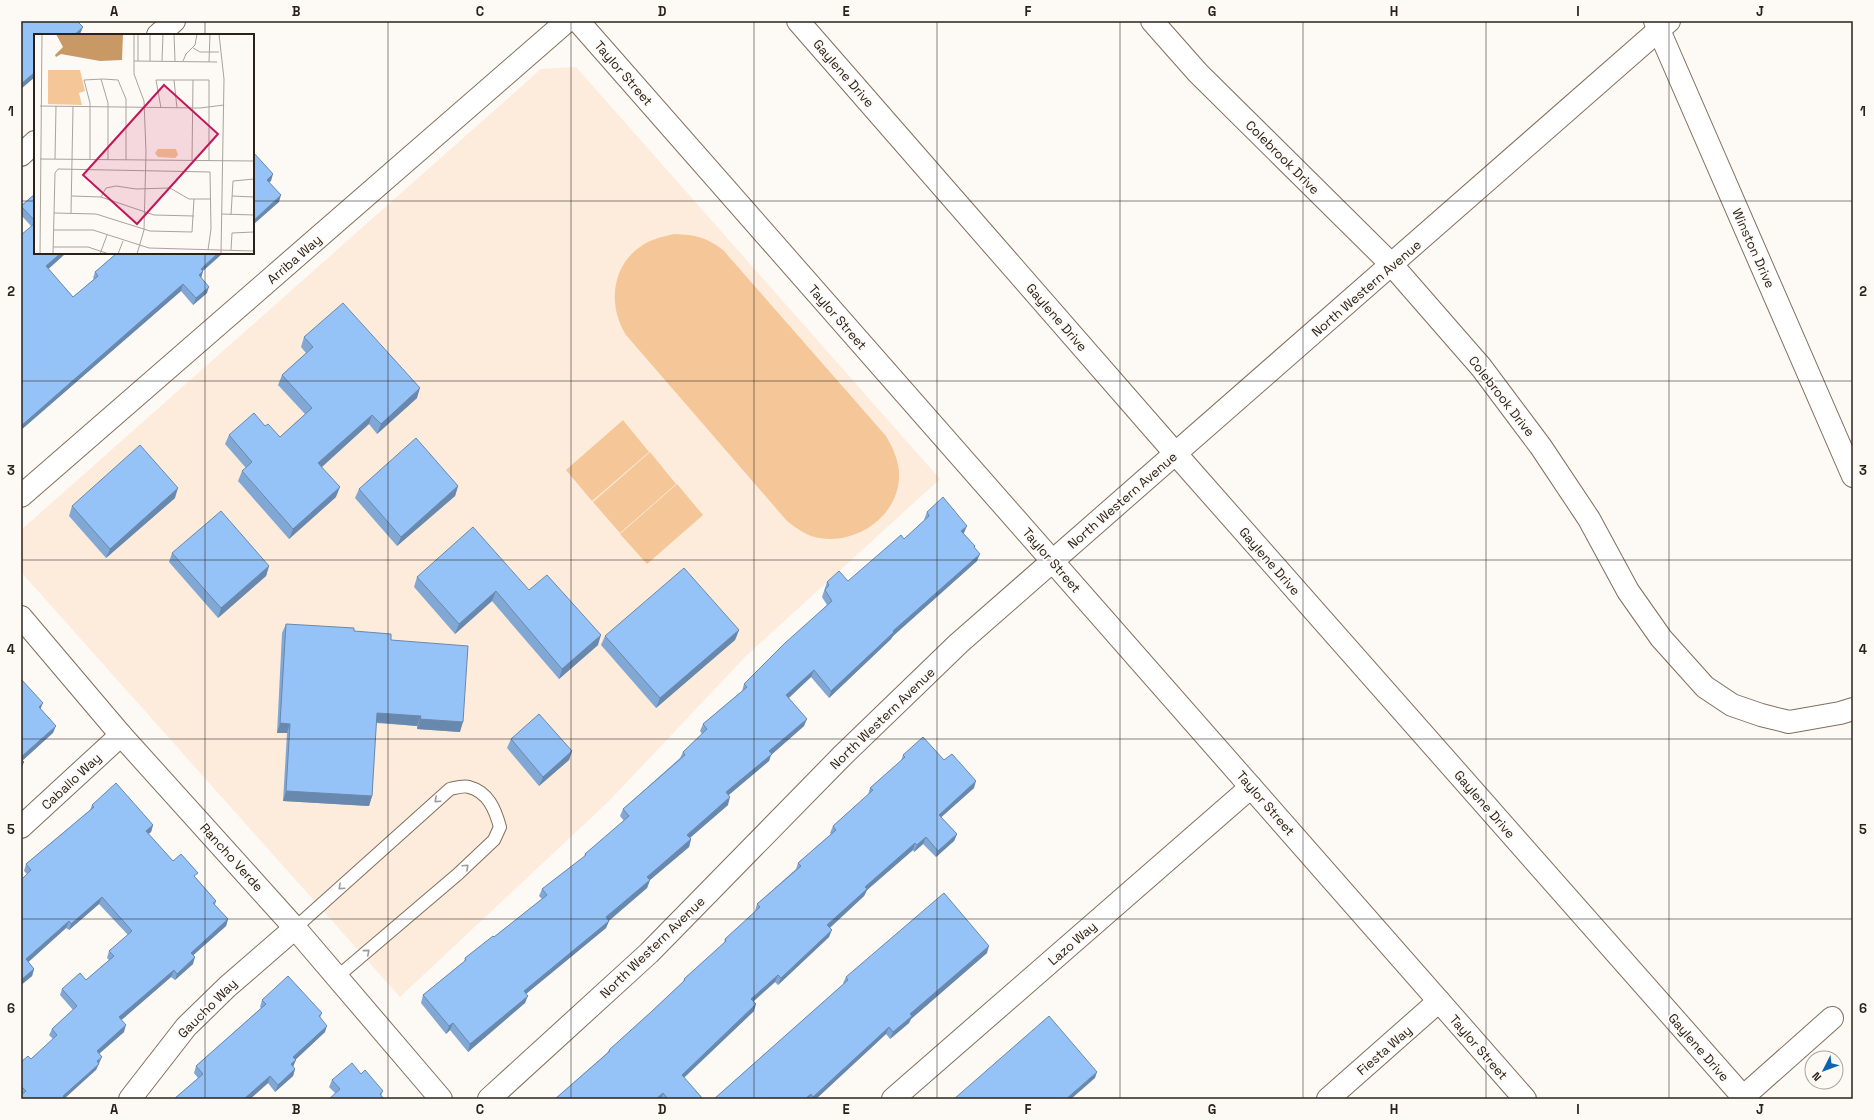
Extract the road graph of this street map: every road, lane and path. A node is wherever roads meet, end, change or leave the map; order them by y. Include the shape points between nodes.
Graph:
1 (174, 21) edge
2 (566, 21) edge
3 (578, 21) edge
4 (798, 21) edge
5 (1152, 21) edge
6 (1661, 24) edge
7 (159, 34) edge
8 (34, 143) edge
9 (21, 155) edge
10 (1392, 266) junction
11 (1175, 453) junction
12 (1853, 476) edge
13 (21, 496) edge
14 (1053, 561) junction
15 (21, 616) edge
16 (1853, 709) edge
17 (121, 735) junction
18 (1251, 787) junction
19 (21, 827) edge
20 (295, 928) junction
21 (337, 977) junction
22 (1439, 1001) junction
23 (1832, 1018) dead end
24 (1744, 1098) edge
25 (130, 1099) edge
26 (441, 1099) edge
27 (489, 1099) edge
28 (893, 1099) edge
29 (1328, 1099) edge
30 (1525, 1099) edge

1 - 7 street
2 - 13 street, Arriba Way
3 - 14 street, Taylor Street
4 - 11 street, Gaylene Drive
5 - 10 street, Colebrook Drive via 1198,73
6 - 10 street, North Western Avenue
6 - 12 street, Winston Drive
8 - 9 street
10 - 11 street, North Western Avenue
10 - 16 street, Colebrook Drive via 1481,367 1589,519 1628,591 1661,638 1705,687 1732,705 1789,722
11 - 14 street, North Western Avenue
11 - 24 street, Gaylene Drive
14 - 18 street, Taylor Street
14 - 27 street, North Western Avenue via 959,643 842,756 649,953
15 - 17 street, Rancho Verde
17 - 19 street, Caballo Way
17 - 20 street, Rancho Verde
18 - 22 street, Taylor Street
18 - 28 street, Lazo Way
20 - 21 street, Rancho Verde
21 -> 20 lane via 494,840 500,827 496,812 487,797 468,786 450,789
20 - 25 street, Gaucho Way via 227,987 186,1027
21 - 26 street, Rancho Verde
22 - 29 street, Fiesta Way
22 - 30 street, Taylor Street
23 - 24 street

